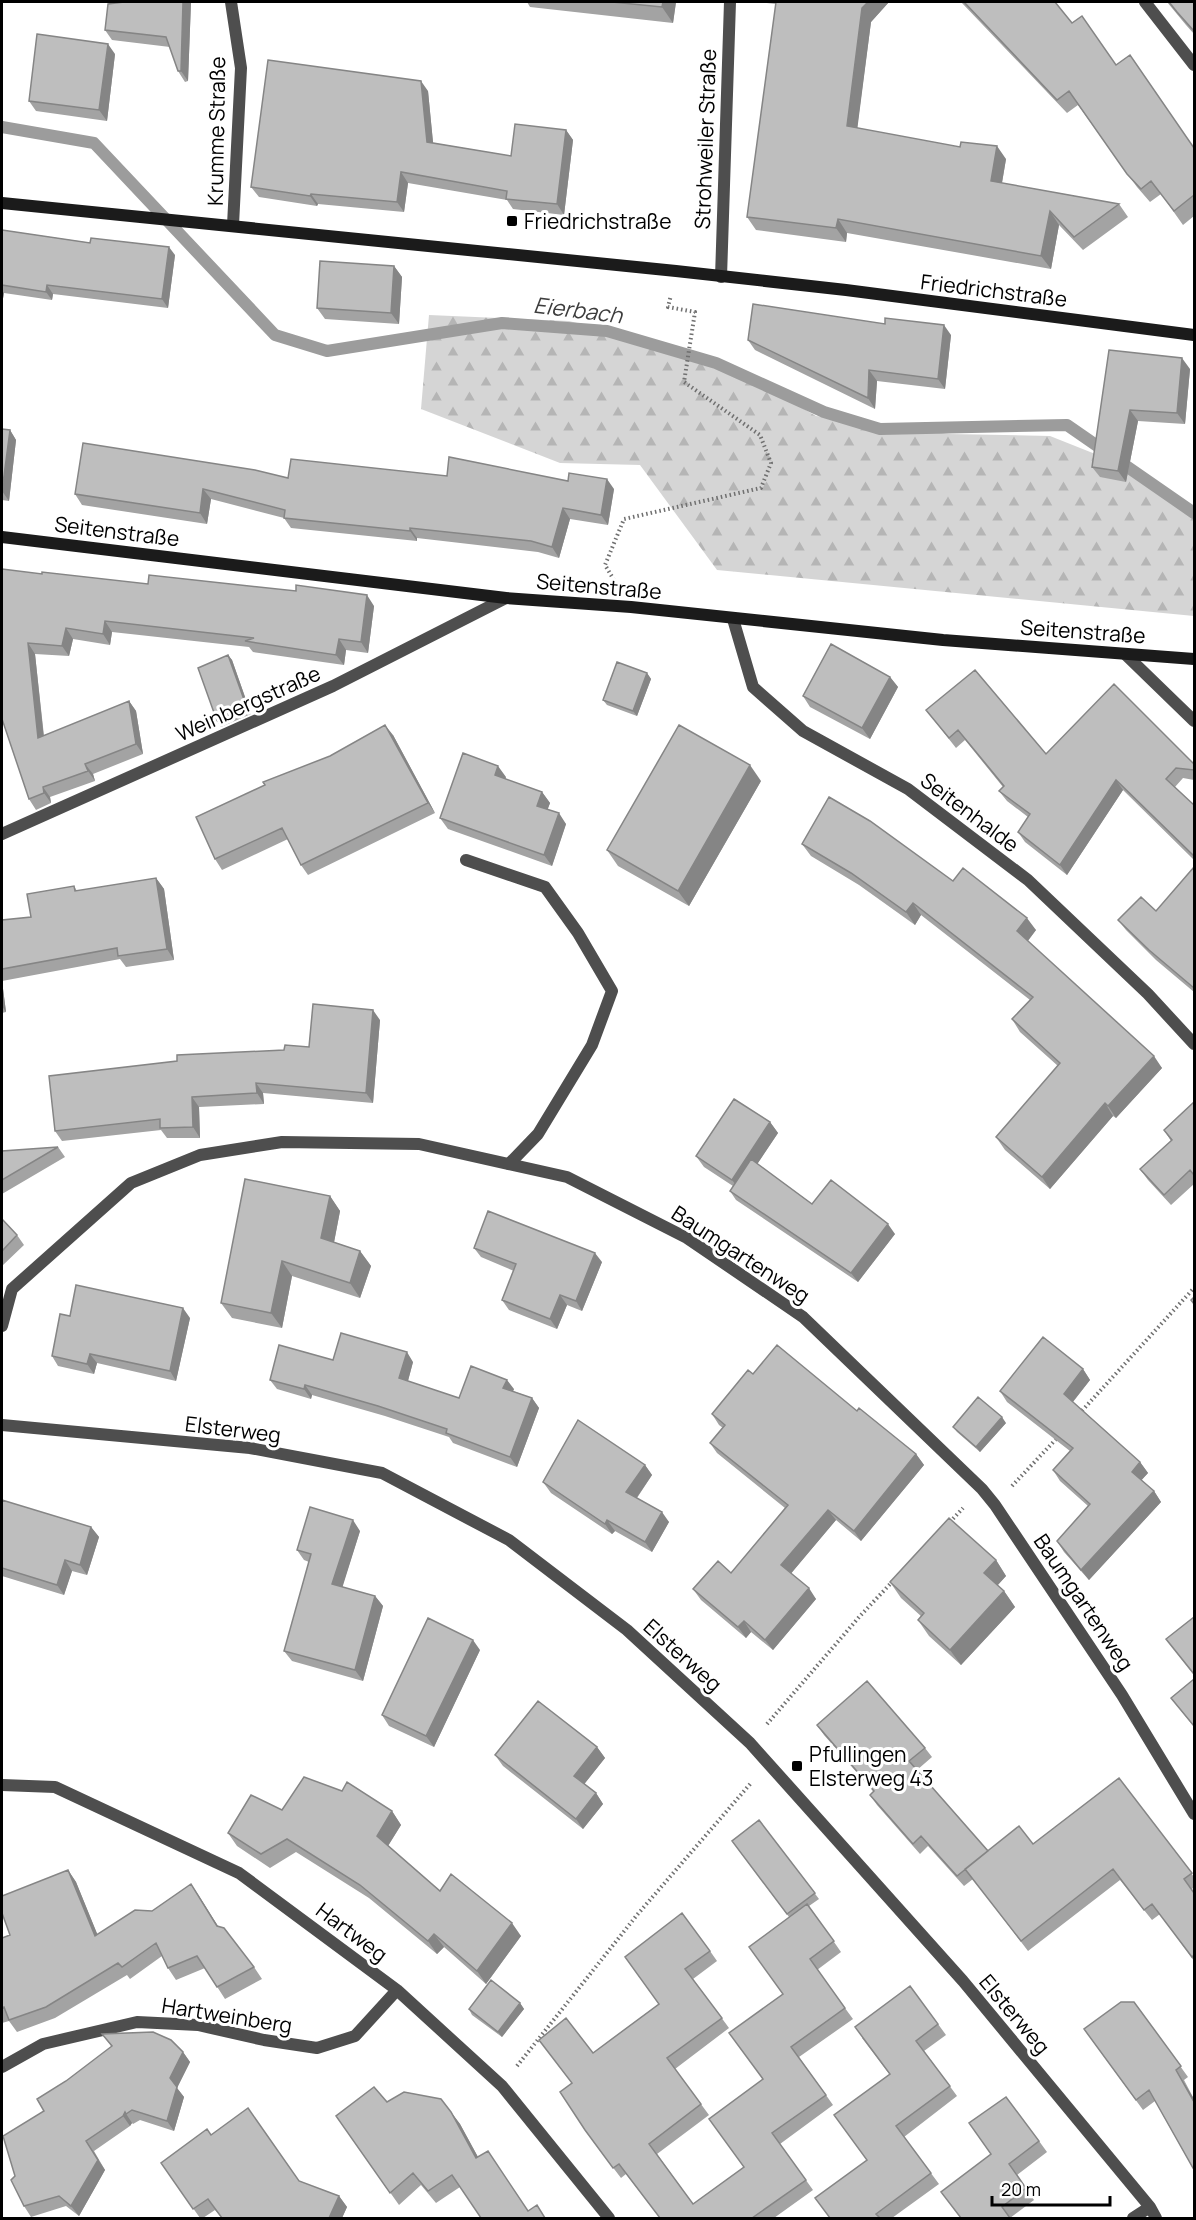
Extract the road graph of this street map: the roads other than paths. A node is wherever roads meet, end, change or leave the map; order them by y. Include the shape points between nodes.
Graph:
1 (231, 2) edge
2 (730, 2) edge
3 (1145, 2) edge
4 (1194, 65) edge
5 (2, 202) edge
6 (233, 225) junction
7 (721, 277) junction
8 (1194, 335) edge
9 (2, 537) edge
10 (506, 598) junction
11 (734, 619) junction
12 (1125, 654) junction
13 (1194, 658) edge
14 (1194, 721) edge
15 (2, 834) edge
16 (466, 860) dead end
17 (1194, 1044) edge
18 (510, 1164) junction
19 (2, 1326) edge
20 (2, 1425) edge
21 (2, 1785) edge
22 (1194, 1814) edge
23 (397, 1990) junction
24 (2, 2067) edge
25 (1153, 2213) edge
26 (609, 2218) edge
27 (1133, 2218) edge

1 - 6 street, Krumme Straße via 241,68
2 - 7 street, Strohweiler Straße
3 - 4 street
5 - 6 main road, Friedrichstraße
6 - 7 main road, Friedrichstraße
7 - 8 main road, Friedrichstraße
9 - 10 main road, Seitenstraße
10 - 11 main road, Seitenstraße
10 - 15 street, Weinbergstraße via 333,686
11 - 12 main road, Seitenstraße
11 - 17 street, Seitenhalde via 753,687 802,731 908,789 1028,880 1148,994
12 - 13 main road, Seitenstraße
12 - 14 street
16 - 18 street via 545,887 612,991 592,1044 538,1134
18 - 19 street, Baumgartenweg via 419,1144 282,1142 201,1155 131,1183 12,1289
18 - 22 street, Baumgartenweg via 567,1177 687,1238 803,1317 995,1504 1122,1695
20 - 25 street, Elsterweg via 250,1448 382,1473 509,1540 627,1630 750,1743 963,1981
21 - 23 street, Hartweg via 55,1787 239,1873
23 - 24 street, Hartweinberg via 355,2036 317,2048 198,2025 137,2022 43,2044
23 - 26 street, Hartweg via 502,2086
25 - 27 street

